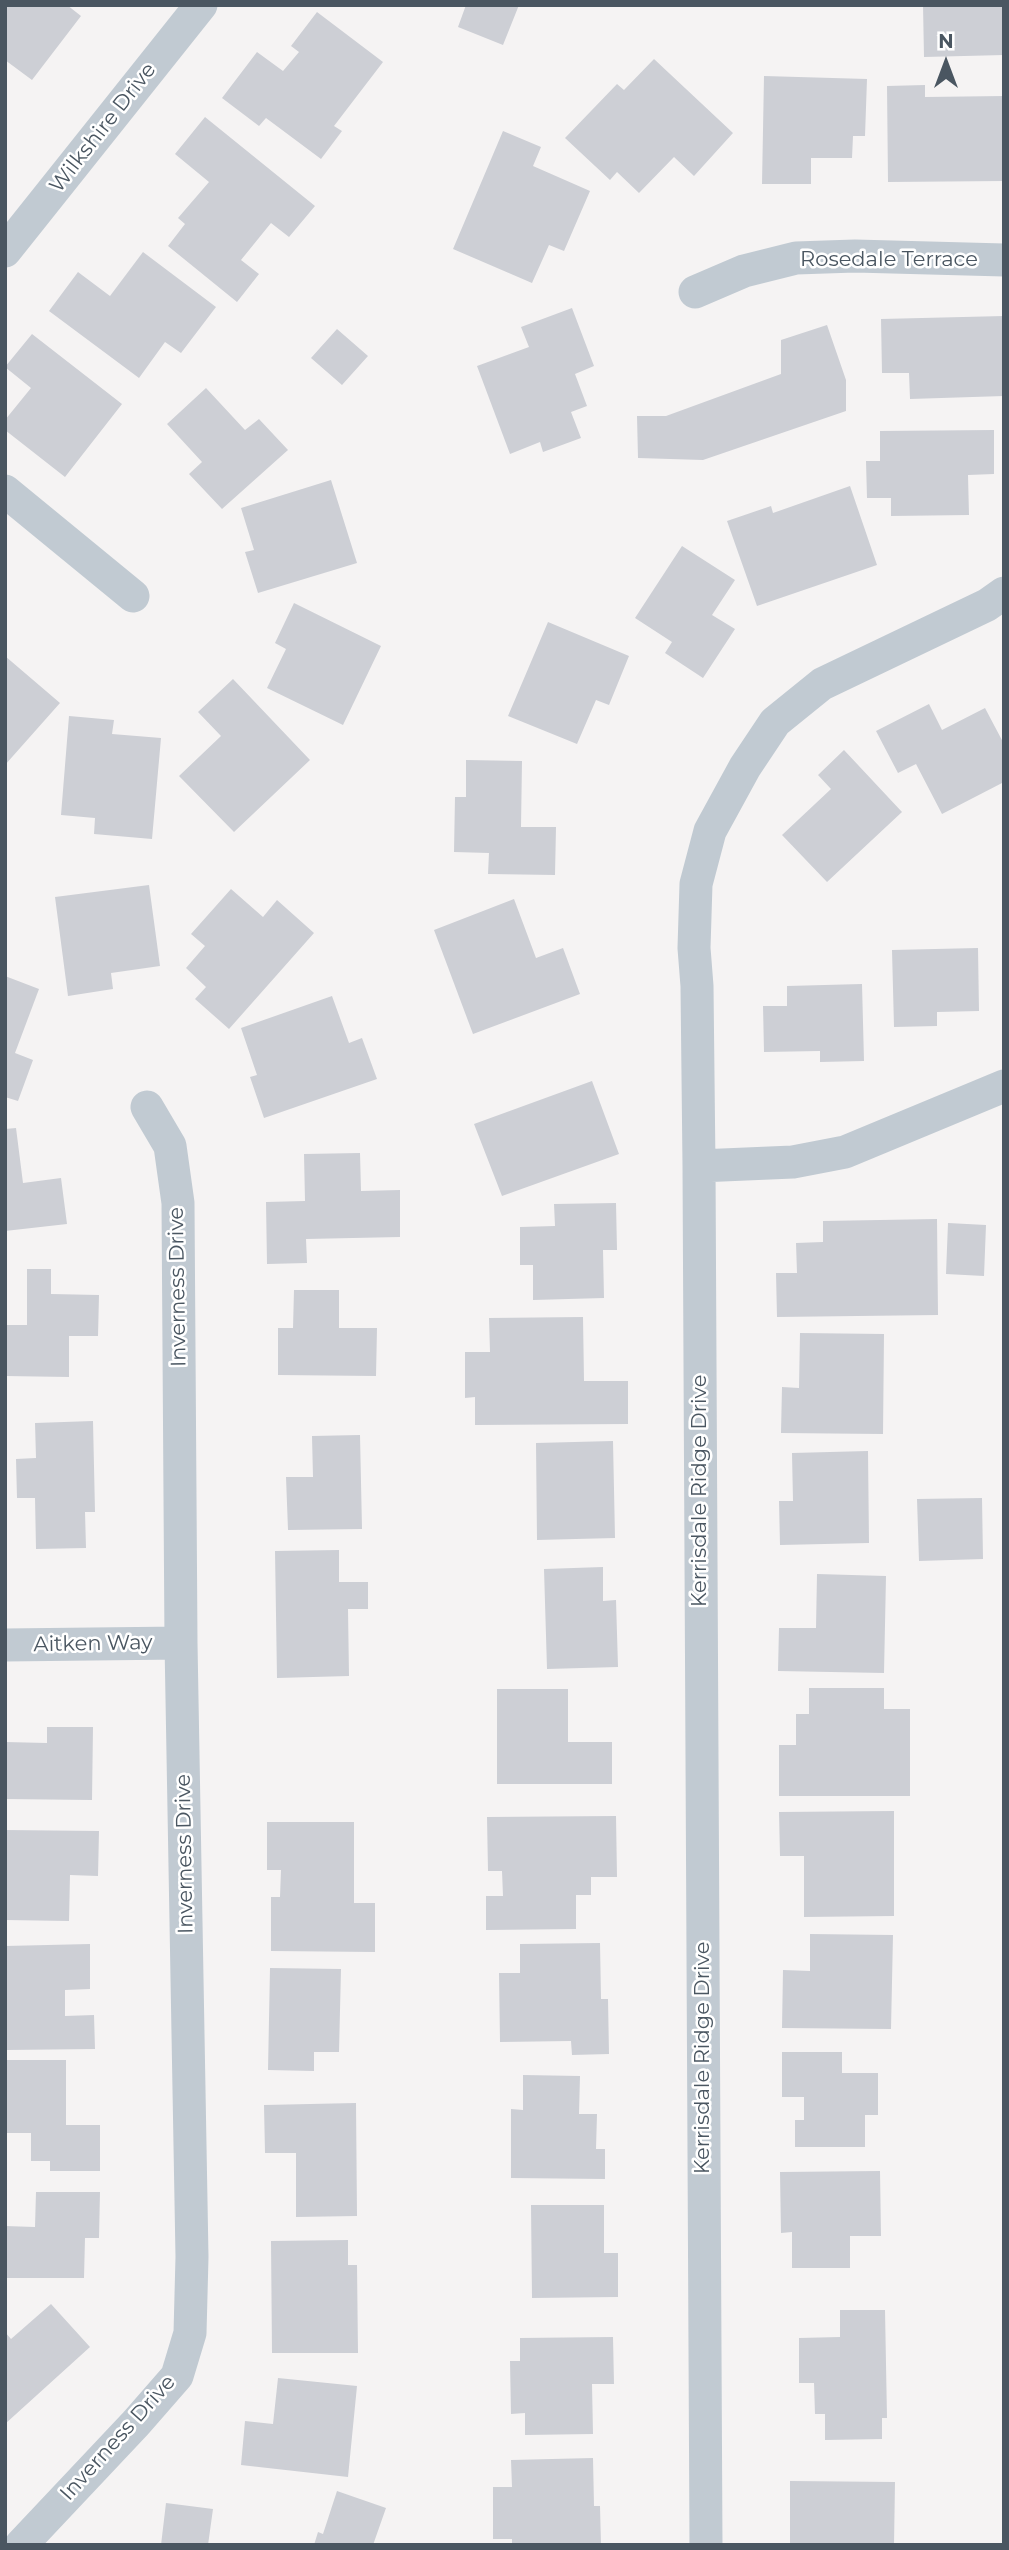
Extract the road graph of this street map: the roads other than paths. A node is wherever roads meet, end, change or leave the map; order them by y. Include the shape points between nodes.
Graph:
1 (201, 5) edge
2 (5, 251) edge
3 (1004, 260) edge
4 (695, 292) dead end
5 (5, 491) edge
6 (1004, 593) edge
7 (133, 596) dead end
8 (1004, 1086) edge
9 (147, 1107) dead end
10 (699, 1166) junction
11 (181, 1643) junction
12 (5, 1645) edge
13 (21, 2545) edge
14 (706, 2545) edge

1 - 2 street, Wilkshire Drive
3 - 4 street, Rosedale Terrace via 796,258 744,271
5 - 7 street
6 - 10 street, Kerrisdale Ridge Drive via 822,684 775,722 709,831 696,884 694,935
8 - 10 street via 845,1152 793,1162
9 - 11 street, Inverness Drive via 170,1146 178,1203
10 - 14 street, Kerrisdale Ridge Drive
11 - 12 street, Aitken Way
11 - 13 street, Inverness Drive via 190,2333 177,2376

